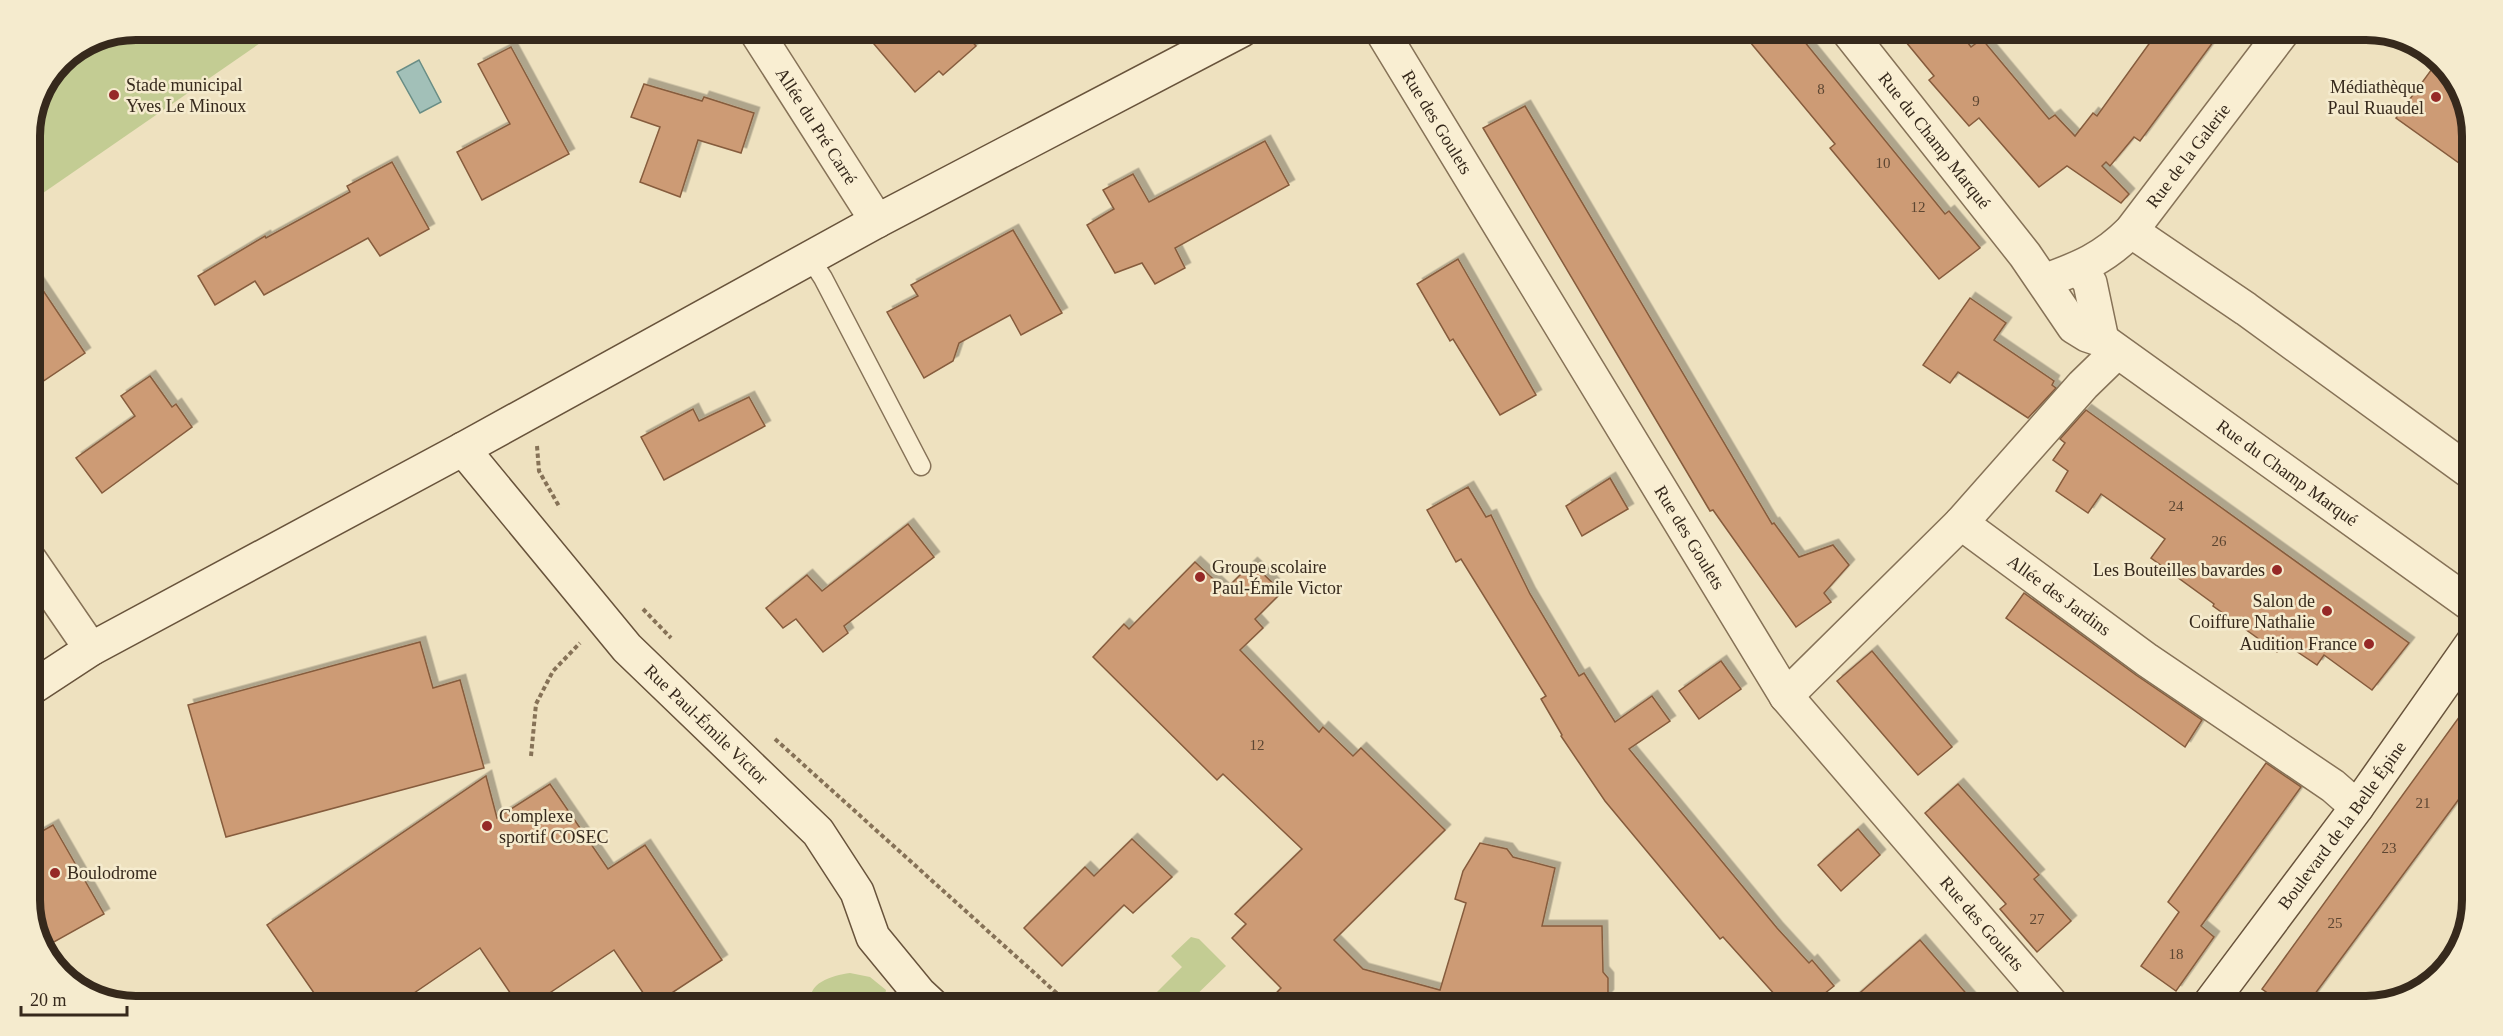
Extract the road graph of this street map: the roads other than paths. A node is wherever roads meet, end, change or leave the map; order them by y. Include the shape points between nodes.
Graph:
1 (761, 40) edge
2 (1215, 40) edge
3 (1387, 40) edge
4 (1855, 40) edge
5 (2276, 40) edge
6 (877, 221) junction
7 (2131, 231) junction
8 (810, 258) junction
9 (2080, 268) junction
10 (2044, 281) junction
11 (2110, 346) junction
12 (463, 449) junction
13 (921, 466) dead end
14 (2462, 466) edge
15 (1960, 523) junction
16 (41, 576) edge
17 (2462, 598) edge
18 (91, 649) junction
19 (2462, 658) edge
20 (41, 682) edge
21 (1786, 696) junction
22 (2357, 807) junction
23 (922, 996) edge
24 (2044, 996) edge
25 (2215, 996) edge

1 - 6 street, Allée du Pré Carré
2 - 6 street
3 - 21 street, Rue des Goulets
4 - 10 street, Rue du Champ Marqué
5 - 7 street, Rue de la Galerie
6 - 8 street
7 - 9 street, Rue de la Galerie via 2111,251
7 - 14 street
8 - 12 street
8 - 13 lane
9 - 10 street
9 - 11 street via 2090,283
10 - 11 street, Rue du Champ Marqué via 2074,327
11 - 15 street via 2083,385
11 - 17 street, Rue du Champ Marqué
12 - 18 street
12 - 23 street, Rue Paul-Émile Victor via 627,648 818,832 857,892 873,937
15 - 21 street
15 - 22 street, Allée des Jardins via 2138,654 2333,786
16 - 18 street
18 - 20 street
19 - 22 street, Boulevard de la Belle Épine
21 - 24 street, Rue des Goulets
22 - 25 street, Boulevard de la Belle Épine

